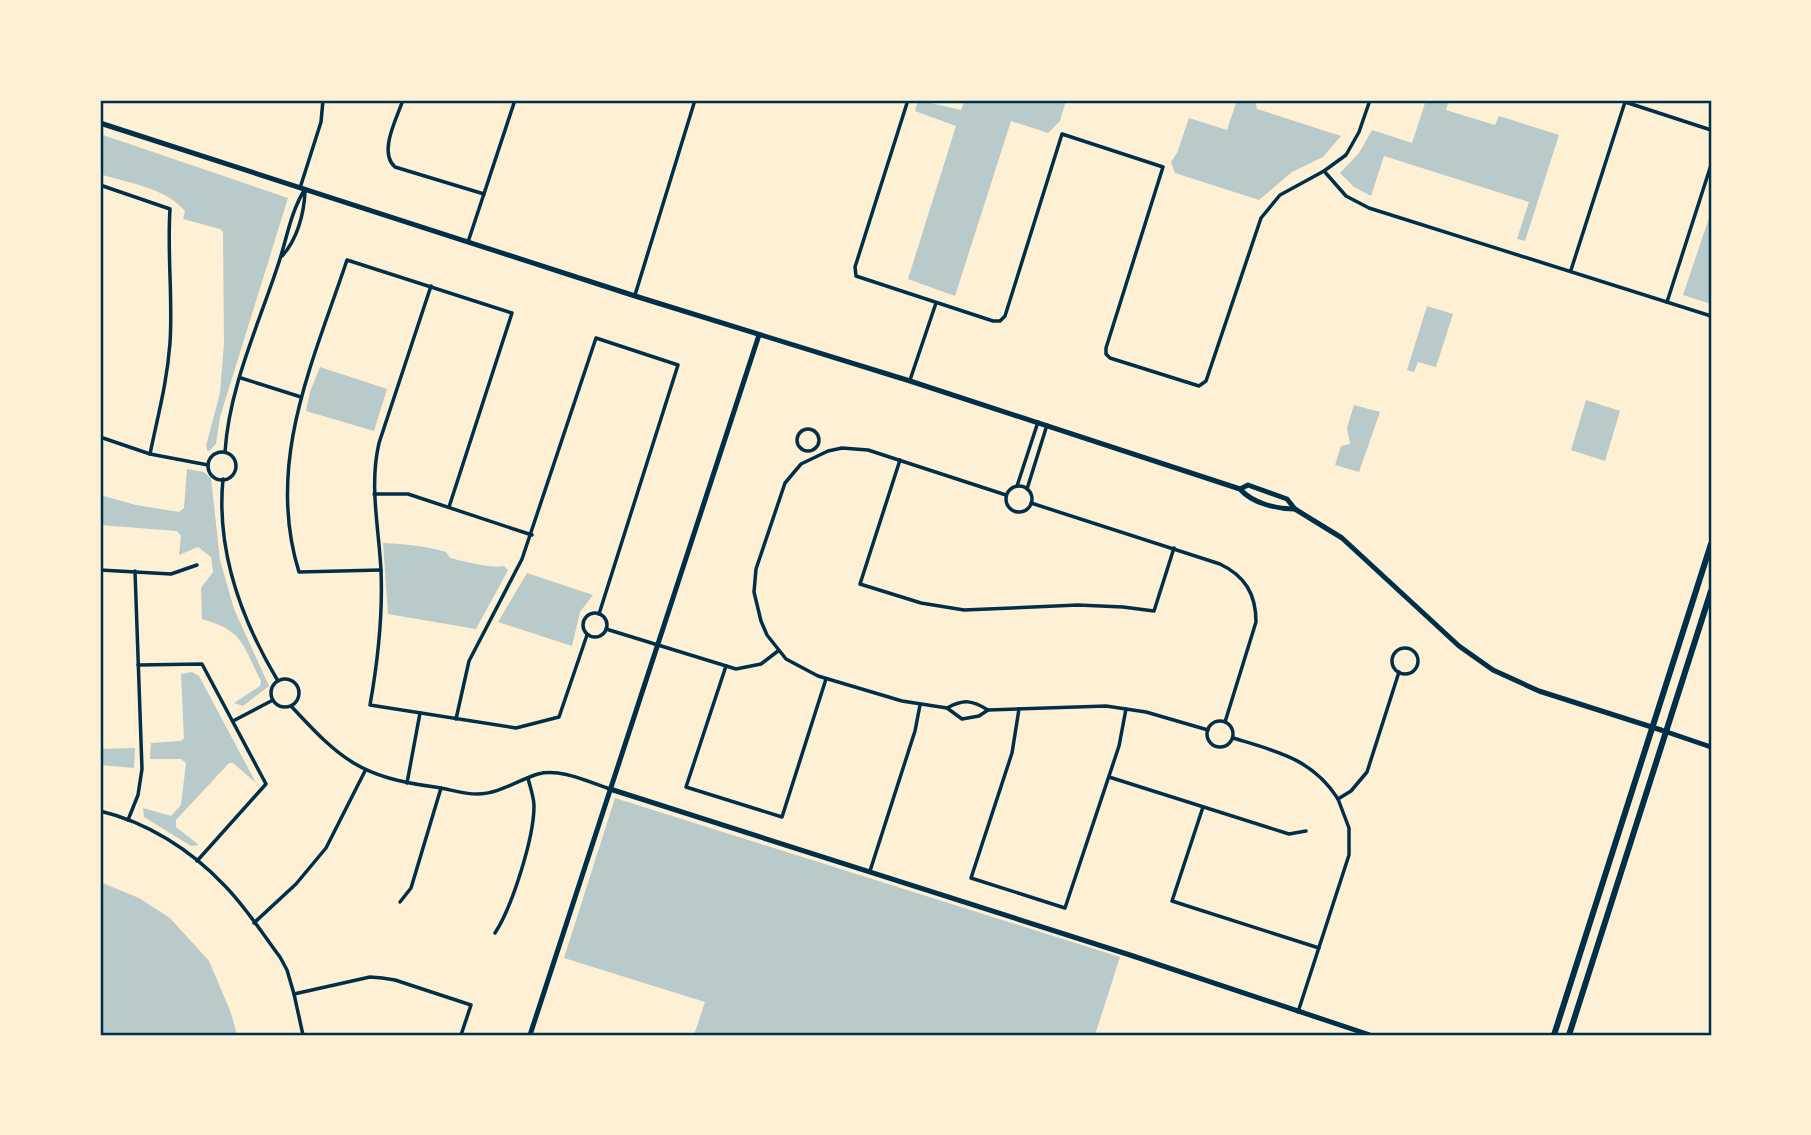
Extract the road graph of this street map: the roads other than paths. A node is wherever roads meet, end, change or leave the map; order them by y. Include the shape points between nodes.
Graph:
1 (323, 100) edge
2 (403, 100) edge
3 (515, 100) edge
4 (695, 100) edge
5 (908, 100) edge
6 (1370, 100) edge
7 (1619, 100) edge
8 (1625, 102) junction
9 (100, 123) edge
10 (1711, 130) edge
11 (1711, 165) edge
12 (1324, 171) junction
13 (100, 185) edge
14 (302, 188) junction
15 (484, 194) junction
16 (468, 242) junction
17 (281, 258) junction
18 (1570, 270) junction
19 (431, 286) junction
20 (635, 296) junction
21 (1667, 302) junction
22 (936, 303) junction
23 (1711, 316) edge
24 (759, 335) junction
25 (241, 378) junction
26 (910, 381) junction
27 (301, 397) junction
28 (1038, 422) junction
29 (1047, 425) junction
30 (100, 437) edge
31 (225, 452) junction
32 (813, 453) junction
33 (150, 454) junction
34 (900, 460) junction
35 (208, 466) junction
36 (223, 479) junction
37 (1017, 486) junction
38 (1027, 489) junction
39 (1240, 489) junction
40 (374, 494) junction
41 (1006, 495) junction
42 (1031, 503) junction
43 (449, 507) junction
44 (1295, 509) junction
45 (532, 535) junction
46 (1711, 544) edge
47 (1174, 548) junction
48 (197, 565) dead end
49 (100, 570) edge
50 (381, 570) junction
51 (135, 571) junction
52 (1711, 591) edge
53 (599, 614) junction
54 (606, 629) junction
55 (587, 635) junction
56 (656, 646) junction
57 (778, 651) junction
58 (138, 665) junction
59 (726, 666) junction
60 (1399, 672) junction
61 (826, 678) junction
62 (278, 681) junction
63 (273, 699) junction
64 (920, 705) junction
65 (291, 706) junction
66 (947, 708) junction
67 (1018, 709) junction
68 (1126, 709) junction
69 (988, 710) junction
70 (420, 713) junction
71 (456, 719) junction
72 (233, 721) junction
73 (1225, 722) junction
74 (1653, 727) junction
75 (1208, 730) junction
76 (1664, 731) junction
77 (1233, 738) junction
78 (1711, 747) edge
79 (365, 771) junction
80 (1109, 777) junction
81 (528, 778) junction
82 (407, 783) junction
83 (440, 788) junction
84 (610, 789) junction
85 (1338, 799) junction
86 (1203, 807) junction
87 (100, 811) edge
88 (128, 820) junction
89 (1306, 831) dead end
90 (197, 861) junction
91 (870, 871) junction
92 (400, 902) dead end
93 (254, 923) junction
94 (495, 933) dead end
95 (1319, 948) junction
96 (294, 994) junction
97 (1298, 1012) junction
98 (303, 1035) edge
99 (461, 1035) edge
100 (530, 1035) edge
101 (1370, 1035) edge
102 (1554, 1035) edge
103 (1569, 1035) edge

1 - 14 street
2 - 15 street via 387,150 388,161
3 - 15 street
4 - 20 street
5 - 22 street via 855,273
6 - 12 street via 1354,144
7 - 8 street
8 - 10 street
8 - 18 street
9 - 14 street
11 - 21 street
12 - 18 street via 1358,203
12 - 22 street via 1280,195 1261,218 1202,385 1107,354 1163,167 1062,134 1005,316 1000,321
13 - 33 street via 170,209 170,342 165,392
14 - 16 street
14 - 17 street
14 - 17 street via 304,206 290,247
15 - 16 street
16 - 20 street
17 - 25 street
18 - 21 street
19 - 27 street via 347,260
19 - 40 street via 379,443 373,467
19 - 43 street via 512,313
20 - 24 street
21 - 23 street
22 - 26 street
24 - 26 street
24 - 56 street
25 - 27 street
25 - 31 street via 231,406
26 - 28 street
27 - 50 street via 289,452 286,505 299,572
28 - 29 street
28 - 37 street
29 - 38 street
29 - 39 street
30 - 33 street
31 - 35 street via 213,455
31 - 36 street via 235,468
32 - 32 street via 818,434 801,431 797,444
32 - 34 street via 854,448
32 - 57 street via 785,483 756,569 754,592 761,621
33 - 35 street
34 - 41 street
34 - 47 street via 860,584 921,603 964,610 1078,605 1154,611
35 - 36 street via 214,477
36 - 62 street via 223,531 231,574 246,618
37 - 38 street
37 - 41 street
38 - 42 street
39 - 44 street via 1247,497
39 - 44 street via 1248,485 1287,499
40 - 43 street via 408,495
40 - 50 street
41 - 42 street via 1013,511 1024,511
42 - 47 street
43 - 45 street
44 - 74 street via 1342,538 1459,646 1493,670 1539,691
45 - 53 street via 596,338 678,365
45 - 71 street via 469,661
46 - 74 main road
47 - 73 street via 1234,571 1251,592 1256,608 1256,622
48 - 51 street via 171,574
49 - 51 street
50 - 70 street via 379,651 370,705
51 - 58 street
52 - 76 main road
53 - 54 street via 605,618
53 - 55 street via 585,618 582,625
54 - 55 street via 598,637
54 - 56 street
55 - 71 street via 559,716 516,728
56 - 59 street
56 - 84 street
57 - 59 street via 754,666
57 - 61 street via 805,671
58 - 72 street via 202,664
58 - 88 street via 142,769
59 - 61 street via 686,787 782,817
60 - 60 street via 1409,673 1416,667 1410,649 1399,649 1393,655
60 - 85 street via 1367,772
61 - 64 street
62 - 63 street via 272,687
62 - 65 street via 291,680 297,687 297,699
63 - 65 street via 283,707
63 - 72 street
64 - 66 street
64 - 91 street
65 - 79 street via 323,741
66 - 69 street via 965,700
66 - 69 street via 962,719
67 - 68 street
67 - 69 street
67 - 80 street via 1012,753 971,878 1065,908
68 - 75 street
68 - 80 street
70 - 71 street
70 - 82 street
72 - 90 street via 266,784
73 - 75 street
73 - 77 street
74 - 76 street
74 - 102 main road
75 - 77 street via 1208,739 1219,747
76 - 78 street
76 - 103 main road
77 - 85 street via 1298,760 1328,783
79 - 82 street
79 - 93 street via 326,848
80 - 86 street
81 - 83 street via 477,794
81 - 84 street via 559,773
81 - 94 street via 534,805 530,839
82 - 83 street
83 - 92 street via 411,888
84 - 91 street
84 - 100 street
85 - 95 street via 1349,828 1349,855
86 - 89 street via 1289,834
86 - 95 street via 1172,901
87 - 88 street
88 - 90 street via 170,840
90 - 93 street via 224,885
91 - 97 street
93 - 96 street via 280,957
95 - 97 street
96 - 98 street
96 - 99 street via 370,977 395,980 471,1005
97 - 101 street

